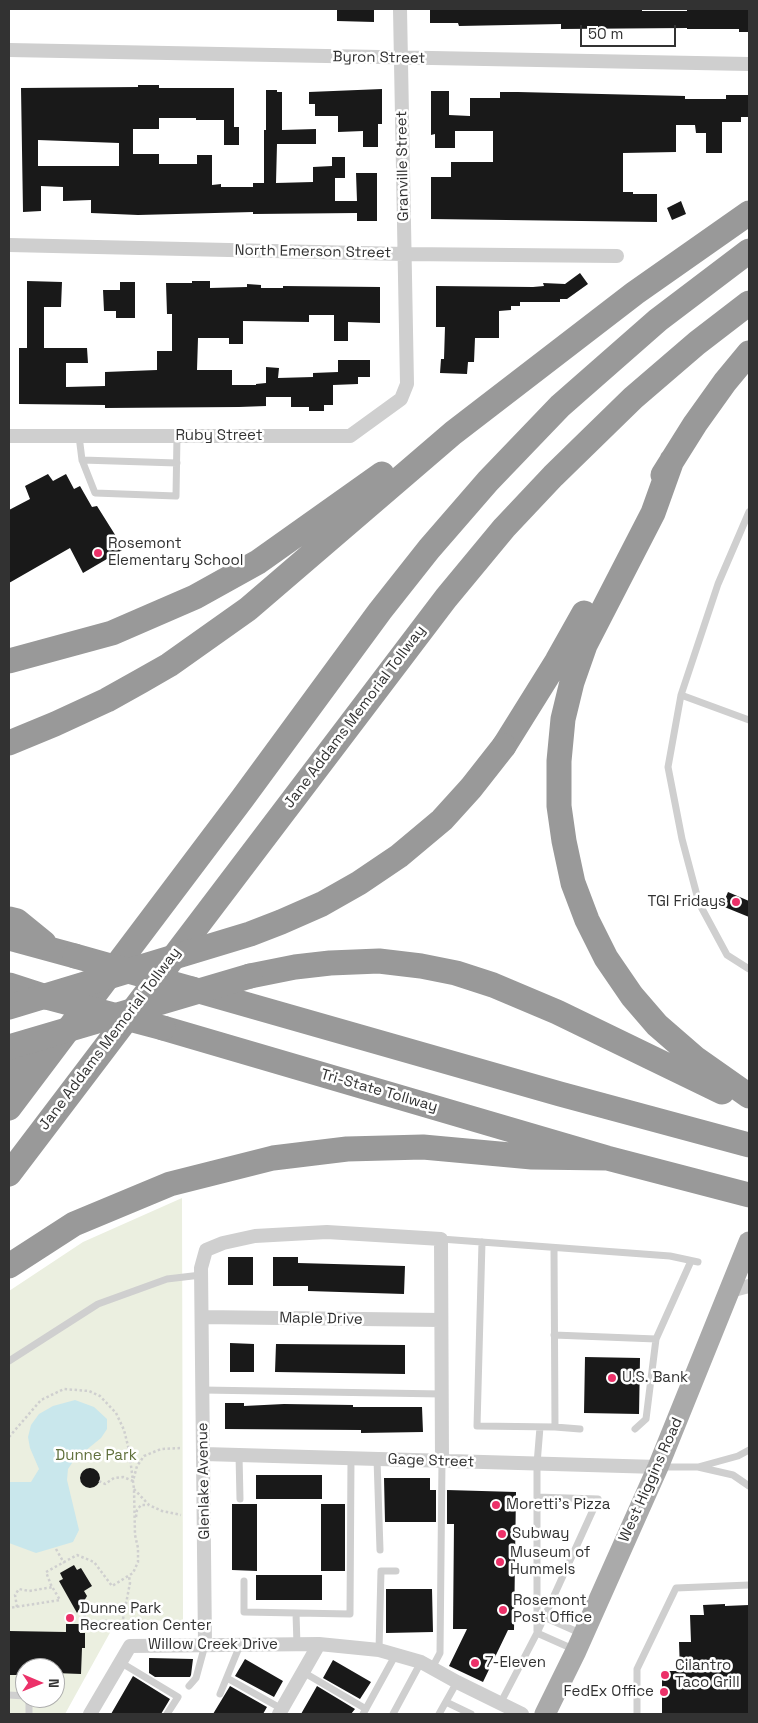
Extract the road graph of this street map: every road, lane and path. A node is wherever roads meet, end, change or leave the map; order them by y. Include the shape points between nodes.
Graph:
1 (400, 9) edge
2 (9, 50) edge
3 (400, 58) junction
4 (749, 64) edge
5 (749, 213) edge
6 (9, 245) edge
7 (749, 251) edge
8 (404, 254) junction
9 (617, 256) dead end
10 (749, 303) edge
11 (749, 353) edge
12 (407, 384) joint
13 (453, 433) junction
14 (9, 436) edge
15 (79, 436) junction
16 (177, 436) junction
17 (82, 460) junction
18 (672, 460) junction
19 (177, 463) junction
20 (749, 512) edge
21 (9, 661) edge
22 (681, 695) junction
23 (749, 720) edge
24 (9, 743) edge
25 (9, 918) edge
26 (9, 938) edge
27 (51, 950) junction
28 (749, 969) edge
29 (9, 985) edge
30 (93, 996) junction
31 (9, 1007) edge
32 (9, 1047) edge
33 (9, 1078) edge
34 (749, 1096) edge
35 (749, 1101) edge
36 (9, 1108) edge
37 (749, 1145) edge
38 (607, 1158) junction
39 (9, 1174) edge
40 (740, 1192) edge
41 (441, 1239) junction
42 (482, 1242) junction
43 (749, 1242) edge
44 (554, 1248) junction
45 (9, 1266) edge
46 (201, 1275) junction
47 (739, 1288) edge
48 (202, 1317) junction
49 (441, 1320) junction
50 (554, 1335) junction
51 (656, 1339) junction
52 (9, 1361) edge
53 (203, 1390) junction
54 (442, 1394) junction
55 (540, 1427) junction
56 (555, 1428) junction
57 (580, 1429) dead end
58 (635, 1429) dead end
59 (9, 1437) edge
60 (181, 1448) dead end
61 (749, 1450) edge
62 (204, 1454) junction
63 (239, 1455) junction
64 (351, 1458) junction
65 (377, 1459) junction
66 (442, 1461) junction
67 (537, 1464) junction
68 (658, 1467) junction
69 (698, 1467) junction
70 (99, 1481) dead end
71 (133, 1481) junction
72 (749, 1486) edge
73 (134, 1490) junction
74 (537, 1497) junction
75 (240, 1499) dead end
76 (149, 1505) junction
77 (181, 1515) dead end
78 (135, 1525) junction
79 (56, 1550) dead end
80 (380, 1550) dead end
81 (64, 1563) junction
82 (396, 1571) dead end
83 (129, 1576) junction
84 (244, 1581) dead end
85 (749, 1585) edge
86 (52, 1587) junction
87 (17, 1607) junction
88 (9, 1608) edge
89 (83, 1610) dead end
90 (296, 1613) junction
91 (544, 1617) junction
92 (109, 1619) dead end
93 (123, 1619) dead end
94 (537, 1634) junction
95 (579, 1642) junction
96 (319, 1644) junction
97 (205, 1645) junction
98 (240, 1645) junction
99 (297, 1645) junction
100 (379, 1650) junction
101 (396, 1654) junction
102 (120, 1662) junction
103 (427, 1665) junction
104 (303, 1672) junction
105 (227, 1678) junction
106 (457, 1682) junction
107 (189, 1686) dead end
108 (220, 1694) dead end
109 (446, 1702) junction
110 (500, 1704) junction
111 (281, 1711) edge
112 (365, 1712) edge
113 (93, 1713) edge
114 (168, 1714) edge
115 (393, 1714) edge
116 (439, 1714) edge
117 (471, 1714) edge
118 (522, 1714) edge
119 (545, 1714) edge
120 (637, 1714) edge

1 - 3 street, Granville Street
2 - 3 street, Byron Street
3 - 4 street, Byron Street
3 - 8 street, Granville Street
5 - 13 highway via 635,293
6 - 8 street, North Emerson Street
7 - 30 highway via 617,355 560,406 488,481 380,610
8 - 9 street, North Emerson Street
8 - 12 street, Granville Street
10 - 39 highway, Jane Addams Memorial Tollway via 633,398 498,535 446,598
11 - 18 highway
12 - 16 street, Ruby Street via 401,398 350,436
13 - 21 highway via 412,452 258,562 195,597 112,633
13 - 24 highway via 248,609 169,664 107,700
14 - 15 street, Ruby Street
15 - 16 street, Ruby Street
15 - 17 lane
16 - 19 lane
17 - 19 lane
17 - 19 lane via 95,493 167,496 176,496
18 - 31 highway, bridge via 557,661 504,746 442,820 399,856 322,904 281,922
18 - 34 highway via 653,513 586,645 572,682 562,719 559,806 573,882 606,958 657,1025 695,1058
20 - 22 lane via 718,584
22 - 23 lane
22 - 28 lane via 668,767 682,839 699,903 727,955
25 - 27 highway
26 - 27 highway
27 - 37 highway, bridge
29 - 38 highway, Tri-State Tollway, bridge
30 - 33 highway via 58,1022
30 - 36 highway
32 - 35 highway, bridge via 250,976 330,962 379,961 421,966 493,985 557,1012 725,1094
38 - 40 highway, Tri-State Tollway
38 - 45 highway via 532,1157 423,1147 347,1149 272,1158 170,1184 74,1224
41 - 42 lane
41 - 46 street, Glenlake Avenue via 327,1232 255,1236 223,1242 206,1250
41 - 49 street
42 - 44 lane
42 - 55 lane via 477,1426
43 - 47 main road, West Higgins Road
44 - 50 lane
44 - 51 lane via 670,1256 695,1261
46 - 48 street, Glenlake Avenue
46 - 52 lane via 166,1279 98,1304
47 - 68 main road, West Higgins Road
48 - 49 street, Maple Drive
48 - 53 street, Glenlake Avenue
49 - 54 street
50 - 51 lane
50 - 56 lane
51 - 58 lane via 646,1419
53 - 54 lane
53 - 62 street, Glenlake Avenue
54 - 66 street
55 - 56 lane
55 - 67 lane
56 - 57 lane
59 - 71 path via 41,1400 64,1390 88,1391 100,1396 116,1413 126,1436
60 - 71 path via 161,1449 144,1456
61 - 69 lane
62 - 63 street, Gage Street
62 - 97 street, Glenlake Avenue
63 - 64 street, Gage Street
63 - 75 lane
64 - 65 street, Gage Street
64 - 90 lane via 350,1614
65 - 66 street, Gage Street
65 - 80 lane
66 - 67 street, Gage Street
66 - 103 lane via 440,1653
67 - 68 street, Gage Street
67 - 74 lane
68 - 69 lane
68 - 95 main road, West Higgins Road
69 - 72 lane via 733,1475
70 - 71 path via 105,1484 123,1477
71 - 73 path
73 - 76 path
73 - 78 path
74 - 91 lane via 598,1499
74 - 94 lane
76 - 77 path
76 - 78 path via 141,1505 137,1510
78 - 83 path via 138,1562
79 - 81 path
81 - 83 path via 77,1555 94,1562 112,1586
81 - 86 path via 46,1572
82 - 100 lane via 381,1571
83 - 93 path
84 - 90 lane via 244,1612
85 - 120 lane via 676,1588 637,1669
86 - 87 path via 19,1589 14,1595
86 - 87 path via 60,1600
87 - 88 path
89 - 92 path via 86,1621 83,1629 94,1628
90 - 99 lane
91 - 94 lane
91 - 95 lane
94 - 95 lane
94 - 110 lane
95 - 119 main road, West Higgins Road
96 - 99 street, Willow Creek Drive
96 - 100 street, Willow Creek Drive
96 - 104 street
97 - 98 street, Willow Creek Drive
97 - 102 street, Willow Creek Drive via 130,1646
97 - 107 lane via 196,1678
98 - 99 street, Willow Creek Drive
98 - 105 lane
100 - 101 street, Willow Creek Drive
101 - 103 street, Willow Creek Drive
101 - 112 lane
102 - 113 street
102 - 114 lane via 178,1697
103 - 106 street, Willow Creek Drive
103 - 115 lane
104 - 111 street
104 - 112 lane
105 - 108 lane
105 - 111 lane
106 - 109 lane
106 - 110 street, Willow Creek Drive
109 - 116 lane
109 - 117 lane
110 - 118 street, Willow Creek Drive

